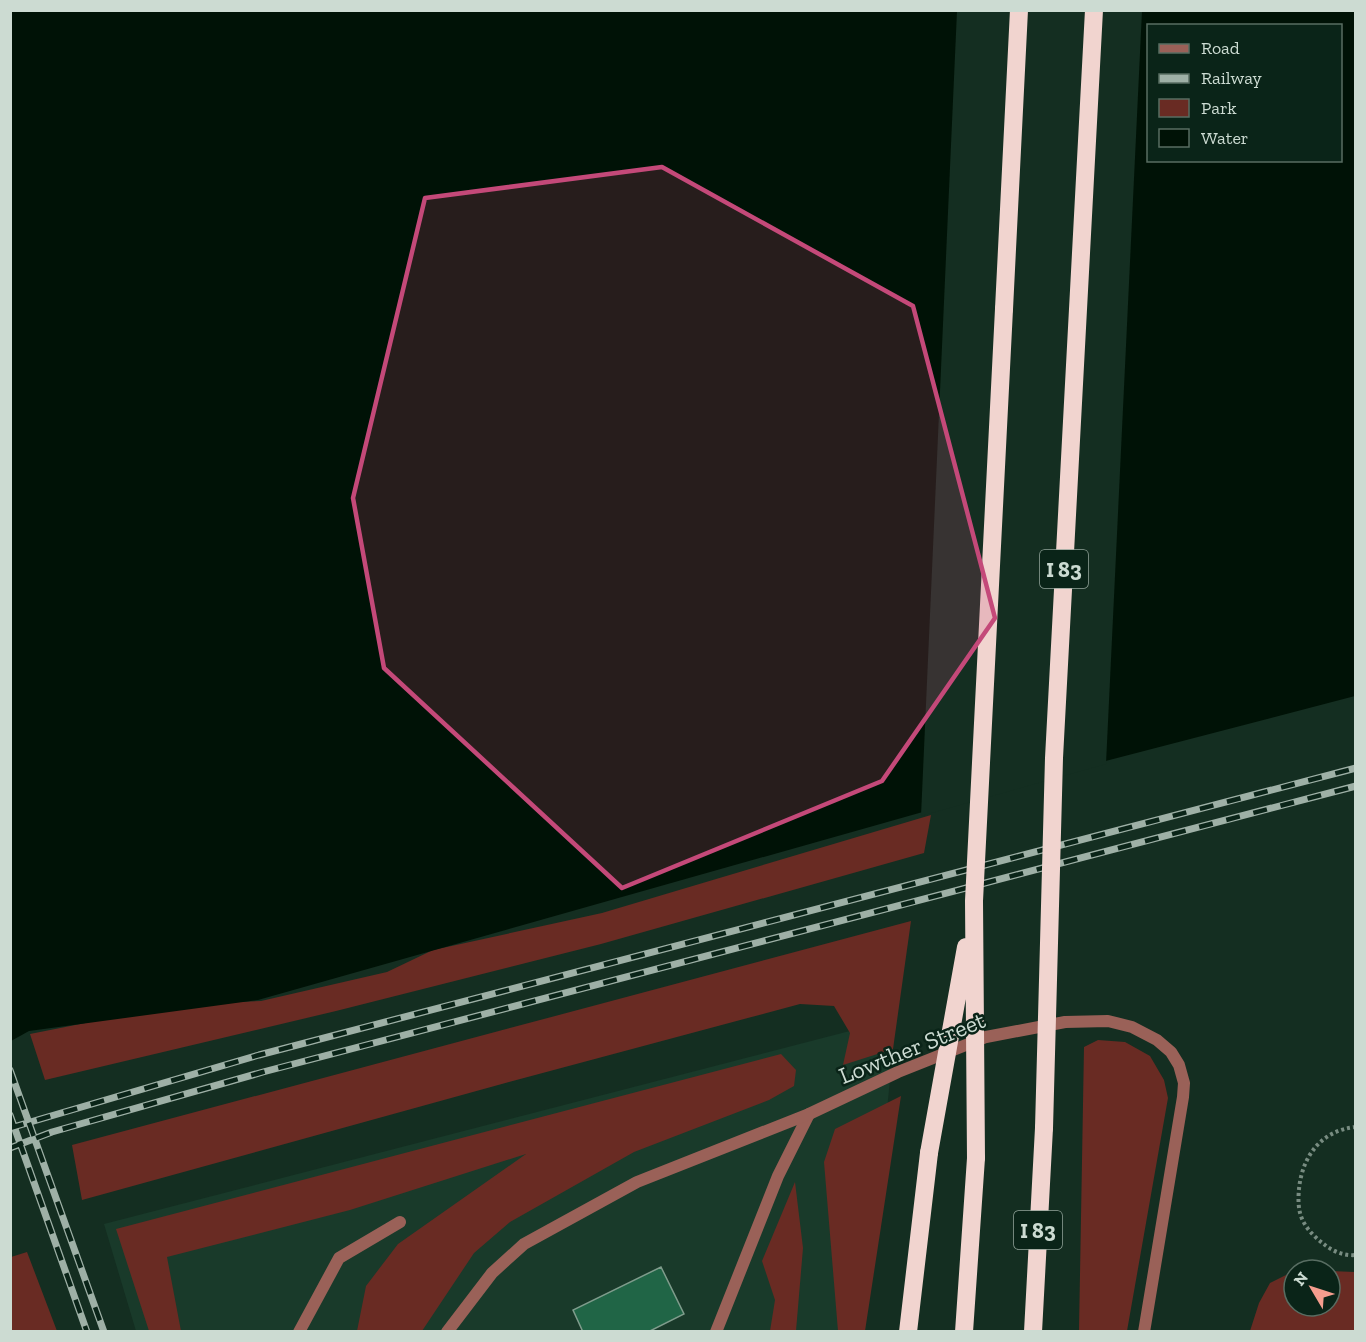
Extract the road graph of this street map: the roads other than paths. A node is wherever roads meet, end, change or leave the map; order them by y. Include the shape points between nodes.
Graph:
1 (1019, 10) edge
2 (1094, 10) edge
3 (974, 901) junction
4 (809, 1114) junction
5 (1044, 1128) junction
6 (400, 1221) dead end
7 (299, 1332) edge
8 (447, 1332) edge
9 (716, 1332) edge
10 (908, 1332) edge
11 (964, 1332) edge
12 (1033, 1332) edge
13 (1043, 1332) edge
14 (1144, 1332) edge

1 - 3 highway, bridge
2 - 5 highway, I 83, bridge via 1054,758
3 - 10 highway, bridge via 929,1153
3 - 11 highway, bridge via 976,1158
4 - 8 street, Lowther Street via 638,1182 524,1244 492,1273
4 - 9 street via 778,1176
4 - 14 street, Lowther Street via 898,1072 986,1037 1065,1022 1108,1022 1132,1027 1157,1040 1171,1052 1184,1083
5 - 12 highway, I 83
5 - 13 highway
6 - 7 street via 339,1258

